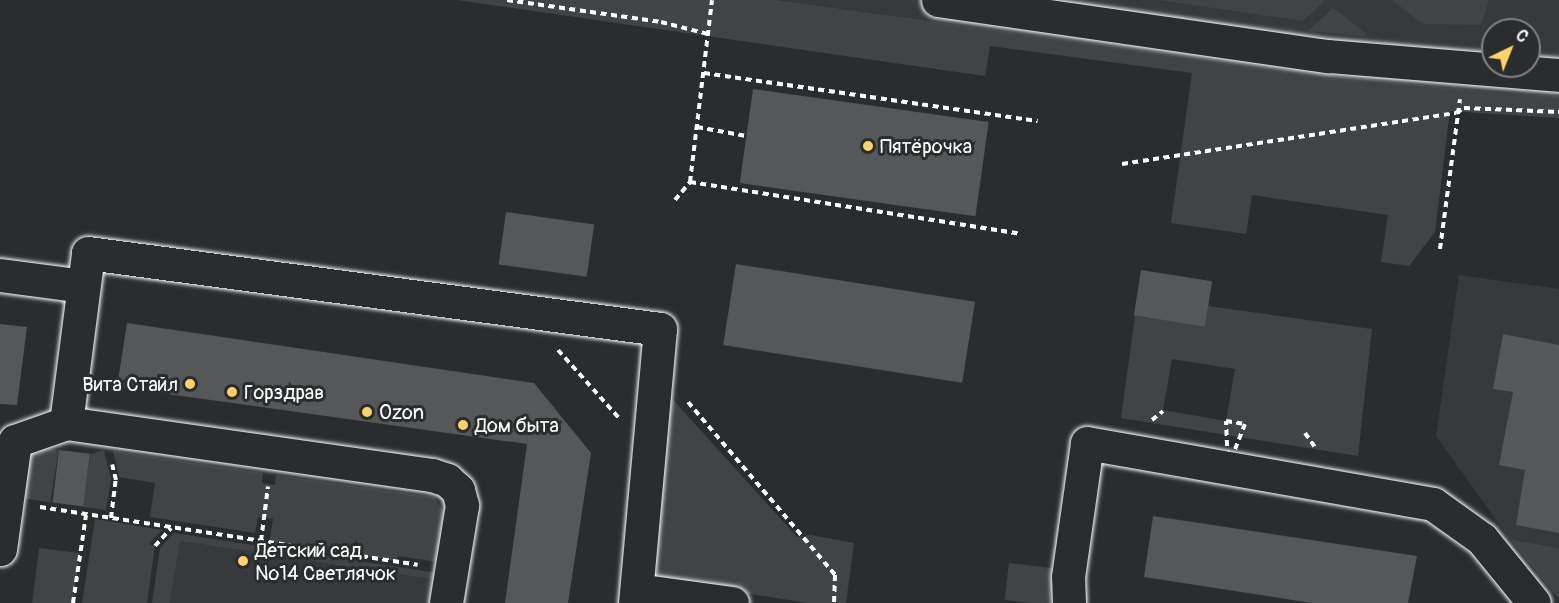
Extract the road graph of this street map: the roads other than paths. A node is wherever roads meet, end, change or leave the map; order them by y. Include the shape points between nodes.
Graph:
1 (938, 0) edge
2 (1559, 75) edge
3 (0, 275) edge
4 (83, 286) junction
5 (66, 423) junction
6 (0, 549) edge
7 (636, 596) edge
8 (446, 603) edge
9 (732, 603) edge
10 (1069, 603) edge
11 (1534, 603) edge

1 - 2 street via 1328,56
3 - 4 street
4 - 5 street
4 - 7 street via 88,253 660,329
5 - 6 street via 15,441
5 - 8 street via 447,480 458,490 462,505
7 - 9 street
10 - 11 street via 1068,577 1087,443 1433,504 1482,539

